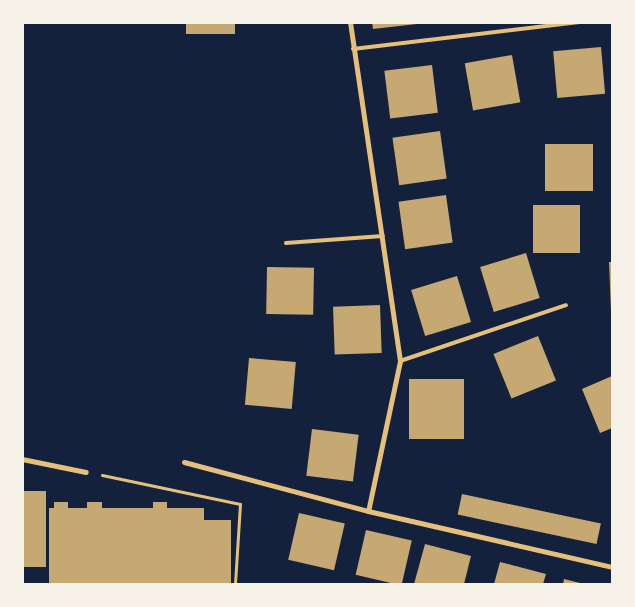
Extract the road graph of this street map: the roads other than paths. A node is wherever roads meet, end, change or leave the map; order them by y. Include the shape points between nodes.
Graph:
1 (350, 22) edge
2 (579, 22) edge
3 (353, 49) junction
4 (384, 236) junction
5 (286, 243) dead end
6 (566, 305) dead end
7 (400, 361) junction
8 (22, 459) edge
9 (184, 462) dead end
10 (86, 472) road end
11 (368, 511) junction
12 (612, 567) edge

1 - 3 street
2 - 3 lane
3 - 4 street
4 - 5 lane
4 - 7 street
6 - 7 lane
7 - 11 street
8 - 10 street
9 - 11 street
11 - 12 street

